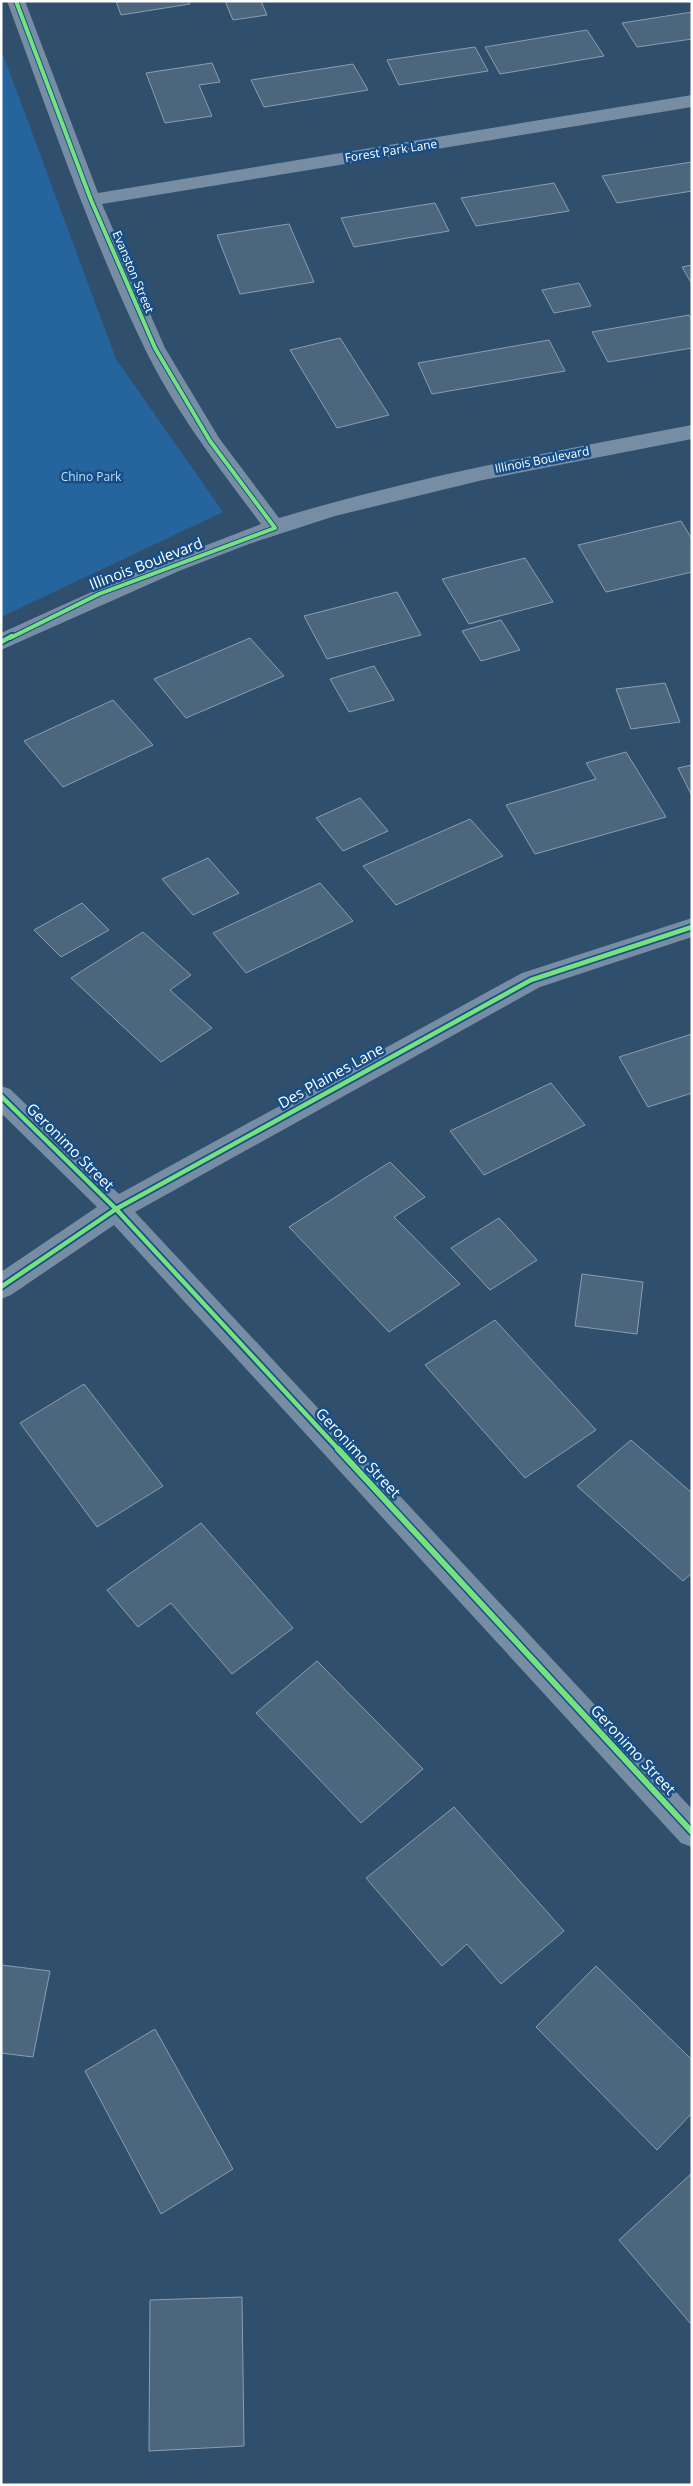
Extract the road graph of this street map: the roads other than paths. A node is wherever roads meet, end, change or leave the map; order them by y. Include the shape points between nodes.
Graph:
1 (16, 1) edge
2 (692, 101) edge
3 (91, 200) junction
4 (692, 432) edge
5 (275, 528) junction
6 (1, 642) edge
7 (692, 927) edge
8 (1, 1096) edge
9 (116, 1209) junction
10 (1, 1287) edge
11 (692, 1832) edge

1 - 3 street, Evanston Street
2 - 3 street, Forest Park Lane
3 - 5 street, Evanston Street via 155,348 210,441
4 - 5 street, Illinois Boulevard via 426,485
5 - 6 street, Illinois Boulevard via 99,594
7 - 9 street, Des Plaines Lane via 531,980
8 - 9 street, Geronimo Street
9 - 10 street, Des Plaines Lane
9 - 11 street, Geronimo Street

